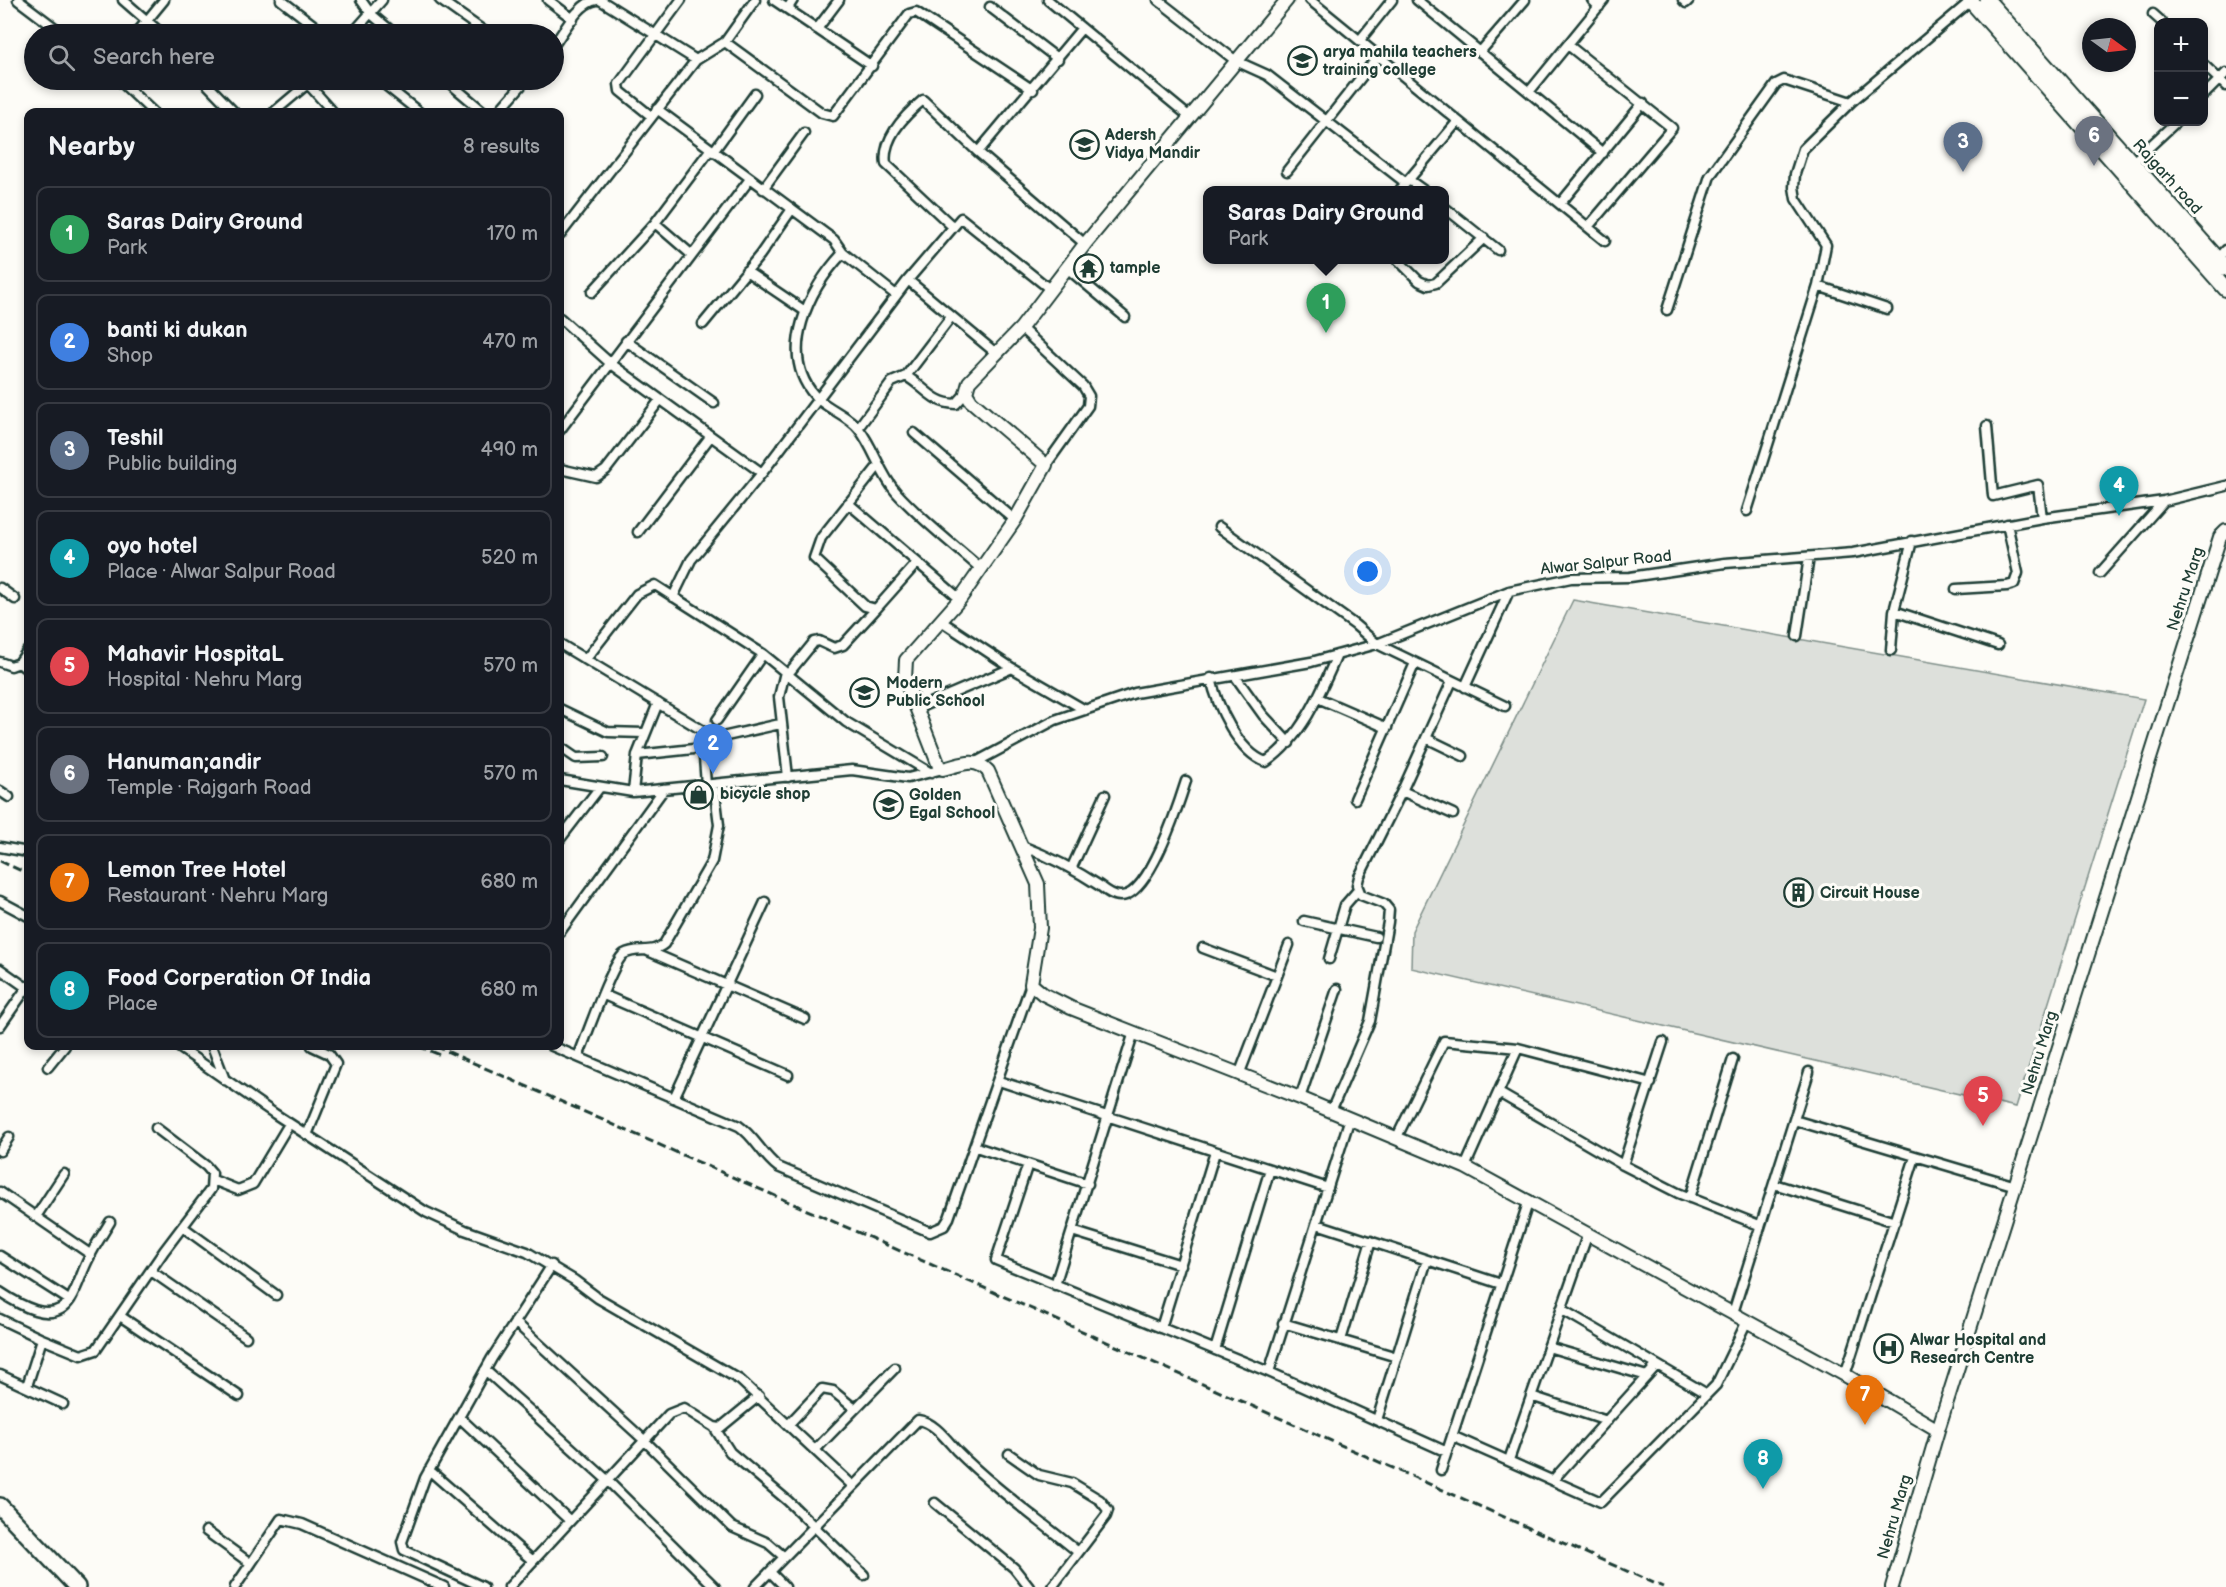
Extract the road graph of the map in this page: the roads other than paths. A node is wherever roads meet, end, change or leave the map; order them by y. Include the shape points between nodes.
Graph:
1 (18, 0) edge
2 (123, 0) edge
3 (164, 0) edge
4 (281, 0) edge
5 (361, 0) edge
6 (382, 0) edge
7 (440, 0) edge
8 (548, 0) edge
9 (599, 0) edge
10 (681, 0) edge
11 (755, 0) edge
12 (774, 0) edge
13 (839, 0) edge
14 (1048, 0) edge
15 (1158, 0) edge
16 (1287, 0) edge
17 (1310, 0) edge
18 (1392, 0) edge
19 (1417, 0) edge
20 (1525, 0) edge
21 (1683, 0) edge
22 (1689, 0) edge
23 (1971, 0) edge
24 (1987, 0) edge
25 (1598, 2) edge
26 (790, 4) edge
27 (990, 7) dead end
28 (371, 14) junction
29 (2153, 14) dead end
30 (2158, 18) edge
31 (573, 19) junction
32 (148, 20) junction
33 (50, 24) edge
34 (145, 24) edge
35 (152, 24) edge
36 (312, 24) edge
37 (362, 24) edge
38 (383, 24) edge
39 (474, 24) edge
40 (1082, 28) junction
41 (817, 29) junction
42 (564, 31) edge
43 (656, 34) junction
44 (1360, 40) junction
45 (725, 42) junction
46 (1568, 45) junction
47 (1480, 52) junction
48 (1378, 56) junction
49 (1058, 59) junction
50 (696, 60) junction
51 (1236, 61) junction
52 (872, 66) junction
53 (2208, 69) edge
54 (2226, 73) edge
55 (2222, 83) edge
56 (130, 90) edge
57 (213, 90) edge
58 (300, 90) edge
59 (316, 90) edge
60 (391, 90) edge
61 (458, 90) edge
62 (517, 90) edge
63 (1033, 90) junction
64 (1528, 92) junction
65 (2208, 92) edge
66 (755, 94) dead end
67 (1851, 102) junction
68 (1643, 103) junction
69 (149, 108) edge
70 (230, 108) edge
71 (279, 108) edge
72 (330, 108) edge
73 (413, 108) edge
74 (479, 108) edge
75 (502, 108) edge
76 (654, 113) junction
77 (1191, 118) junction
78 (1327, 121) junction
79 (1458, 121) junction
80 (2172, 126) edge
81 (804, 133) dead end
82 (712, 151) junction
83 (978, 153) junction
84 (1603, 153) junction
85 (2132, 163) junction
86 (1287, 171) dead end
87 (750, 179) junction
88 (1405, 184) edge
89 (763, 189) junction
90 (1560, 204) junction
91 (792, 209) junction
92 (1449, 211) edge
93 (655, 223) junction
94 (953, 226) junction
95 (1588, 227) junction
96 (564, 230) edge
97 (1484, 238) junction
98 (1605, 241) dead end
99 (1085, 244) junction
100 (1498, 250) dead end
101 (843, 253) junction
102 (692, 255) junction
103 (2223, 259) edge
104 (1402, 264) edge
105 (1068, 269) junction
106 (746, 272) junction
107 (908, 280) junction
108 (1818, 286) junction
109 (2226, 289) edge
110 (1051, 290) junction
111 (592, 292) dead end
112 (896, 295) junction
113 (1887, 309) dead end
114 (1667, 310) dead end
115 (805, 311) junction
116 (951, 317) junction
117 (1125, 317) dead end
118 (564, 322) edge
119 (703, 324) dead end
120 (1021, 328) junction
121 (626, 341) junction
122 (997, 354) junction
123 (610, 363) junction
124 (906, 376) junction
125 (966, 393) junction
126 (818, 399) junction
127 (660, 400) junction
128 (714, 403) dead end
129 (564, 425) edge
130 (1987, 426) dead end
131 (858, 428) junction
132 (914, 433) dead end
133 (710, 437) junction
134 (879, 465) junction
135 (1046, 465) junction
136 (564, 470) edge
137 (762, 473) junction
138 (2226, 486) edge
139 (2164, 501) junction
140 (848, 503) junction
141 (1747, 511) dead end
142 (2042, 518) junction
143 (1015, 520) junction
144 (2007, 524) junction
145 (1219, 527) dead end
146 (2226, 531) edge
147 (638, 532) dead end
148 (1912, 542) junction
149 (1809, 557) junction
150 (917, 563) junction
151 (981, 569) junction
152 (2100, 573) dead end
153 (0, 588) edge
154 (1956, 589) dead end
155 (1509, 591) junction
156 (673, 597) junction
157 (15, 599) dead end
158 (960, 599) junction
159 (876, 609) junction
160 (1894, 611) junction
161 (941, 621) junction
162 (1797, 636) dead end
163 (1377, 644) junction
164 (1998, 645) dead end
165 (564, 646) edge
166 (1891, 650) dead end
167 (762, 654) junction
168 (1337, 655) junction
169 (24, 656) edge
170 (586, 659) junction
171 (0, 662) edge
172 (19, 663) junction
173 (1415, 663) junction
174 (24, 667) edge
175 (1012, 668) junction
176 (786, 673) junction
177 (1236, 676) junction
178 (1211, 678) junction
179 (1452, 681) junction
180 (1465, 687) junction
181 (1318, 698) junction
182 (658, 703) junction
183 (1505, 706) dead end
184 (918, 708) junction
185 (1085, 710) junction
186 (564, 711) edge
187 (717, 720) dead end
188 (780, 724) junction
189 (1387, 728) junction
190 (644, 733) junction
191 (722, 737) dead end
192 (1426, 738) junction
193 (1289, 743) junction
194 (703, 748) junction
195 (564, 750) edge
196 (637, 755) junction
197 (1463, 756) dead end
198 (603, 757) dead end
199 (976, 762) junction
200 (943, 769) junction
201 (931, 773) junction
202 (788, 777) junction
203 (564, 781) edge
204 (1186, 781) dead end
205 (710, 784) junction
206 (600, 787) junction
207 (664, 789) junction
208 (0, 791) edge
209 (1402, 791) junction
210 (633, 792) junction
211 (1105, 795) dead end
212 (9, 797) dead end
213 (1355, 799) dead end
214 (1453, 814) dead end
215 (564, 834) edge
216 (1022, 846) junction
217 (0, 848) edge
218 (24, 851) edge
219 (1072, 867) junction
220 (1358, 890) junction
221 (0, 901) edge
222 (765, 902) dead end
223 (24, 914) edge
224 (1304, 921) dead end
225 (564, 926) edge
226 (1338, 929) junction
227 (1376, 937) dead end
228 (1289, 945) dead end
229 (1203, 948) dead end
230 (648, 951) junction
231 (1329, 959) dead end
232 (0, 969) edge
233 (1277, 976) junction
234 (24, 984) edge
235 (1031, 984) junction
236 (726, 985) junction
237 (1337, 989) dead end
238 (24, 993) edge
239 (604, 995) junction
240 (805, 1018) dead end
241 (0, 1026) edge
242 (1134, 1032) junction
243 (702, 1037) junction
244 (1663, 1042) dead end
245 (1518, 1048) junction
246 (62, 1050) edge
247 (182, 1050) edge
248 (213, 1050) edge
249 (320, 1050) edge
250 (561, 1050) edge
251 (578, 1057) junction
252 (1733, 1059) dead end
253 (48, 1067) dead end
254 (1809, 1072) dead end
255 (788, 1075) dead end
256 (1239, 1075) junction
257 (225, 1081) junction
258 (999, 1082) junction
259 (1651, 1083) junction
260 (1499, 1093) junction
261 (674, 1098) junction
262 (1300, 1098) junction
263 (1331, 1111) junction
264 (1109, 1117) junction
265 (1349, 1120) junction
266 (1794, 1120) junction
267 (289, 1124) junction
268 (156, 1128) dead end
269 (307, 1135) junction
270 (9, 1137) dead end
271 (1396, 1139) junction
272 (976, 1147) junction
273 (0, 1151) edge
274 (1215, 1152) junction
275 (1915, 1157) junction
276 (1028, 1164) junction
277 (1623, 1165) junction
278 (1465, 1167) junction
279 (1270, 1169) junction
280 (64, 1174) dead end
281 (213, 1180) junction
282 (1088, 1184) junction
283 (1774, 1184) junction
284 (2016, 1186) junction
285 (1328, 1188) junction
286 (0, 1192) edge
287 (1690, 1198) junction
288 (1528, 1200) junction
289 (37, 1215) junction
290 (110, 1222) dead end
291 (1895, 1222) junction
292 (1317, 1224) junction
293 (1759, 1226) junction
294 (183, 1227) junction
295 (1072, 1231) junction
296 (1588, 1233) junction
297 (1371, 1241) junction
298 (90, 1254) junction
299 (0, 1256) edge
300 (1427, 1260) junction
301 (552, 1265) junction
302 (1181, 1265) junction
303 (151, 1271) junction
304 (1501, 1284) junction
305 (1055, 1285) junction
306 (0, 1292) edge
307 (276, 1295) dead end
308 (69, 1300) junction
309 (1561, 1309) junction
310 (1733, 1313) junction
311 (120, 1316) junction
312 (0, 1319) edge
313 (1747, 1321) junction
314 (515, 1322) junction
315 (1283, 1323) junction
316 (1161, 1328) junction
317 (246, 1337) dead end
318 (42, 1339) junction
319 (1341, 1340) junction
320 (1548, 1347) junction
321 (1215, 1350) junction
322 (1397, 1357) junction
323 (1657, 1365) junction
324 (895, 1368) dead end
325 (485, 1370) junction
326 (1269, 1372) junction
327 (0, 1375) edge
328 (1845, 1375) junction
329 (1647, 1376) junction
330 (27, 1386) junction
331 (1707, 1394) junction
332 (239, 1396) dead end
333 (759, 1396) junction
334 (1531, 1396) junction
335 (63, 1404) dead end
336 (855, 1409) junction
337 (459, 1417) junction
338 (1377, 1420) junction
339 (1607, 1421) junction
340 (789, 1424) junction
341 (714, 1427) junction
342 (1938, 1430) junction
343 (1452, 1436) junction
344 (644, 1440) junction
345 (816, 1449) junction
346 (1447, 1452) junction
347 (1008, 1454) dead end
348 (1509, 1460) junction
349 (429, 1470) junction
350 (1441, 1470) dead end
351 (607, 1480) junction
352 (1552, 1480) junction
353 (852, 1485) junction
354 (934, 1503) dead end
355 (0, 1506) edge
356 (569, 1520) junction
357 (813, 1525) junction
358 (206, 1531) dead end
359 (1078, 1552) junction
360 (783, 1556) junction
361 (533, 1561) junction
362 (250, 1563) junction
363 (770, 1572) junction
364 (864, 1575) dead end
365 (78, 1587) edge
366 (235, 1587) edge
367 (444, 1587) edge
368 (483, 1587) edge
369 (509, 1587) edge
370 (715, 1587) edge
371 (755, 1587) edge
372 (785, 1587) edge
373 (1029, 1587) edge
374 (1052, 1587) edge
375 (1892, 1587) edge

1 - 33 street
2 - 32 street
3 - 32 street
4 - 36 street
5 - 28 street
6 - 28 street
7 - 39 street
8 - 31 street
9 - 31 street via 590,1
9 - 43 street
10 - 43 street
11 - 45 street
12 - 26 street
13 - 41 street
14 - 40 street
15 - 51 street
16 - 51 street
17 - 44 street
18 - 44 street
19 - 47 street
20 - 47 street
21 - 22 street
23 - 67 street
23 - 109 main road, Rajgarh road
24 - 85 main road, Rajgarh road
25 - 46 street
26 - 41 street
27 - 49 street
28 - 37 street
28 - 38 street
29 - 30 street
31 - 42 street
32 - 34 street
32 - 35 street
40 - 49 street
40 - 77 street
41 - 52 street
43 - 50 street
43 - 76 street via 619,87
44 - 48 street
45 - 50 street
45 - 52 street via 822,113 833,116
46 - 64 street
46 - 68 street
47 - 64 street
48 - 78 street
48 - 79 street
49 - 63 street
50 - 76 street
51 - 77 street
51 - 78 street via 1268,75
52 - 63 street via 909,14 916,12
53 - 55 street
54 - 55 street
55 - 65 street
56 - 69 street
57 - 70 street
58 - 71 street
59 - 72 street
60 - 73 street
61 - 74 street
62 - 75 street
63 - 83 street
64 - 84 street
66 - 82 street
67 - 108 street via 1810,140 1795,174 1796,199 1826,244
67 - 114 street via 1794,82 1784,80 1776,84 1710,176
68 - 84 street
68 - 95 street via 1672,128
76 - 82 street
76 - 96 street
77 - 99 street
78 - 86 street
78 - 88 street
79 - 88 street
79 - 90 street
80 - 85 street
81 - 89 street
82 - 87 street
82 - 93 street
83 - 94 street via 923,100 891,135 886,149 889,169
83 - 99 street
84 - 90 street
85 - 103 main road, Rajgarh road
87 - 89 street
87 - 102 street
89 - 91 street
90 - 95 street
91 - 101 street via 834,240
91 - 106 street
92 - 97 street
93 - 102 street
93 - 111 street
94 - 107 street
94 - 110 street via 960,218
95 - 98 street
97 - 100 street
97 - 104 street via 1436,283 1419,281
99 - 105 street
101 - 112 street
101 - 115 street via 829,268
102 - 121 street
105 - 110 street
105 - 117 street
106 - 115 street
106 - 119 street
107 - 112 street
107 - 116 street
108 - 113 street
108 - 141 street
110 - 120 street
112 - 126 street
115 - 126 street via 796,357 805,384
116 - 122 street
116 - 124 street
118 - 123 street
120 - 122 street
120 - 135 street via 1089,396 1088,406
121 - 123 street
121 - 128 street
122 - 125 street via 969,382
123 - 127 street
123 - 129 street
124 - 125 street via 932,398 946,404 956,404
124 - 131 street via 892,382
125 - 135 street
126 - 131 street
126 - 137 street
127 - 133 street
127 - 136 street via 606,470 596,477
130 - 142 street via 1993,496 2038,485
131 - 134 street
132 - 143 street
133 - 137 street
133 - 147 street
134 - 140 street
134 - 151 street via 895,491
135 - 143 street
137 - 156 street via 691,560
138 - 139 street, Alwar Salpur Road
139 - 142 street, Alwar Salpur Road
139 - 152 street
140 - 150 street
140 - 159 street via 817,545 814,558 866,606
142 - 144 street, Alwar Salpur Road
143 - 151 street
144 - 148 street, Alwar Salpur Road
144 - 154 street via 2018,573 2014,584
145 - 163 street
146 - 284 street, Nehru Marg via 2220,537 2140,785
148 - 149 street, Alwar Salpur Road
148 - 160 street
149 - 155 street, Alwar Salpur Road via 1725,563 1630,577 1571,578
149 - 162 street
150 - 158 street
150 - 159 street
151 - 158 street
153 - 157 street
155 - 163 street, Alwar Salpur Road
155 - 180 street
156 - 167 street
156 - 170 street via 655,585 637,594
158 - 161 street
159 - 176 street via 843,645 834,648 819,640 814,642
160 - 164 street
160 - 166 street
161 - 175 street
161 - 184 street via 906,660 905,679
163 - 168 street, Alwar Salpur Road
163 - 173 street
165 - 170 street
167 - 176 street
167 - 187 street
168 - 177 street, Alwar Salpur Road
168 - 181 street
169 - 172 street
170 - 182 street
171 - 172 street via 11,666
172 - 174 street
173 - 179 street
173 - 189 street
175 - 184 street
175 - 185 street
176 - 188 street via 779,697
176 - 201 street via 846,722
177 - 178 street, Alwar Salpur Road
177 - 193 street via 1263,715
178 - 185 street, Alwar Salpur Road via 1135,693
178 - 193 street via 1222,714 1258,759 1266,762
179 - 180 street
179 - 192 street
180 - 183 street
181 - 189 street
181 - 193 street
182 - 190 street
182 - 194 street via 702,730
184 - 200 street
185 - 199 street, Alwar Salpur Road via 1055,720
186 - 190 street via 608,732
188 - 191 street
188 - 202 street
189 - 213 street
190 - 196 street
192 - 197 street
192 - 209 street
194 - 196 street
194 - 205 street
195 - 198 street via 576,758
196 - 210 street
199 - 200 street
199 - 216 street via 993,778
200 - 201 street
201 - 202 street via 908,778 852,770
202 - 205 street
203 - 206 street
204 - 219 street via 1160,852 1126,895 1109,893
205 - 207 street
205 - 230 street via 719,825 712,861 664,944
206 - 210 street
206 - 215 street
207 - 210 street
207 - 225 street
208 - 212 street
209 - 214 street
209 - 220 street via 1359,877
211 - 219 street
216 - 219 street
216 - 235 street via 1038,884 1041,914
217 - 218 street
220 - 226 street via 1345,905
220 - 263 street via 1384,904 1389,910 1388,922 1370,1021
221 - 223 street
222 - 236 street
224 - 226 street
226 - 227 street
226 - 231 street
228 - 233 street
229 - 233 street
230 - 236 street
230 - 239 street via 631,951 616,962
232 - 234 street
233 - 256 street
235 - 242 street via 1071,1008
235 - 258 street
236 - 240 street
236 - 243 street
237 - 262 street
238 - 241 street
239 - 243 street
239 - 251 street
242 - 256 street
242 - 264 street
243 - 255 street
243 - 261 street
244 - 259 street
245 - 259 street
245 - 260 street
245 - 271 street via 1444,1041
246 - 253 street
247 - 257 street
248 - 257 street
249 - 269 street via 336,1064
250 - 251 street
251 - 261 street
252 - 287 street
254 - 266 street
256 - 262 street
257 - 267 street
258 - 264 street
258 - 272 street
259 - 277 street
260 - 277 street
260 - 278 street
261 - 272 street via 739,1126 778,1167 930,1232 944,1226 949,1218
262 - 263 street
263 - 265 street
264 - 274 street
264 - 282 street
265 - 271 street
265 - 285 street
266 - 275 street
266 - 283 street
267 - 269 street
267 - 281 street via 253,1184 238,1190
268 - 281 street via 206,1166
269 - 301 street via 426,1212
270 - 273 street
271 - 278 street
272 - 276 street
274 - 279 street
274 - 302 street
275 - 284 street
275 - 291 street
276 - 282 street
276 - 305 street via 996,1260
277 - 287 street
278 - 288 street
279 - 285 street
279 - 321 street
280 - 289 street
281 - 294 street via 211,1189
282 - 295 street
283 - 291 street
283 - 293 street
284 - 342 street, Nehru Marg
285 - 292 street
286 - 289 street
287 - 293 street
288 - 296 street
288 - 304 street
289 - 298 street
290 - 298 street
291 - 328 street
292 - 297 street
292 - 315 street
293 - 310 street
294 - 303 street
294 - 307 street
295 - 302 street
295 - 305 street
296 - 309 street
296 - 310 street
297 - 300 street
297 - 319 street
298 - 308 street
299 - 308 street
300 - 304 street
300 - 322 street
301 - 314 street
301 - 333 street via 598,1298 740,1380
302 - 316 street
303 - 311 street
303 - 317 street
304 - 343 street
305 - 316 street
306 - 308 street via 28,1309 57,1310
309 - 320 street
309 - 323 street
310 - 313 street
311 - 318 street via 96,1350 85,1355
311 - 332 street
312 - 318 street
313 - 328 street
313 - 331 street via 1716,1385
314 - 325 street
314 - 344 street
315 - 319 street
315 - 326 street
316 - 321 street
318 - 330 street
319 - 322 street
320 - 329 street
320 - 334 street
321 - 326 street
322 - 338 street
323 - 329 street
323 - 331 street
324 - 336 street
325 - 337 street
325 - 351 street
326 - 338 street
327 - 330 street
328 - 342 street
329 - 339 street
330 - 335 street
331 - 352 street via 1601,1502
333 - 340 street
333 - 341 street via 727,1425
334 - 339 street
334 - 348 street
336 - 340 street via 833,1391 822,1389
336 - 345 street
337 - 349 street
337 - 356 street
338 - 346 street
339 - 352 street
340 - 345 street
341 - 344 street via 690,1410 677,1409
341 - 357 street via 730,1452
342 - 375 street, Nehru Marg
343 - 346 street
343 - 348 street
344 - 351 street
344 - 360 street via 732,1527 768,1543
345 - 353 street
346 - 350 street
347 - 359 street via 1039,1475 1064,1479 1106,1505 1106,1516
348 - 352 street
349 - 361 street
349 - 368 street via 405,1529 404,1550
351 - 356 street
351 - 370 street
353 - 357 street
353 - 359 street via 912,1424 926,1421
354 - 373 street via 1014,1568
355 - 365 highway
356 - 361 street
357 - 360 street
357 - 364 street
358 - 362 street
359 - 374 street
360 - 363 street
361 - 369 street
362 - 366 street
362 - 367 street via 281,1519
363 - 371 street
363 - 372 street

